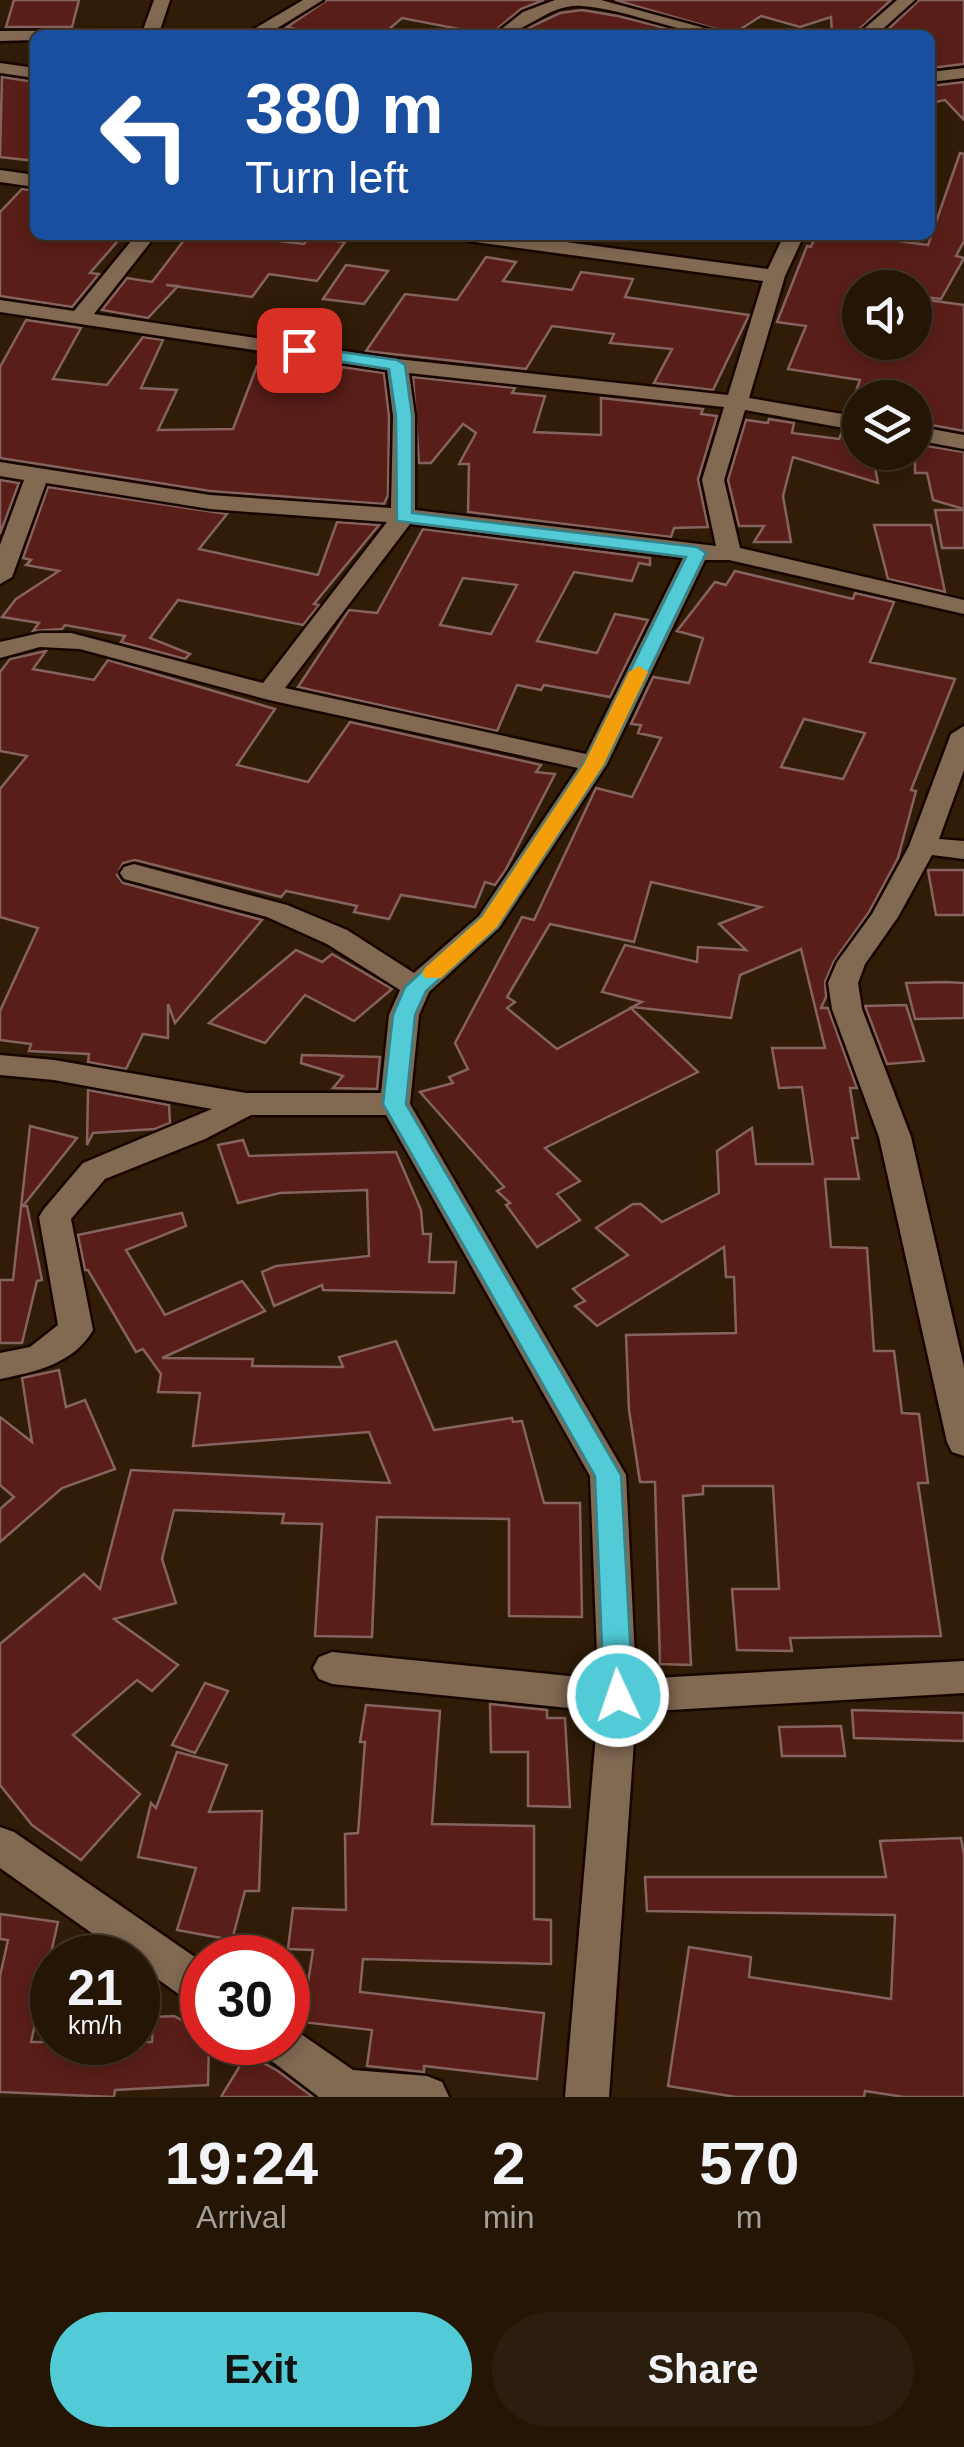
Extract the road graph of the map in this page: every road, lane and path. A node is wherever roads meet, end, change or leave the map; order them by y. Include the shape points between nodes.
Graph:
1 (162, 0) edge
2 (315, 0) edge
3 (580, 0) edge
4 (907, 0) edge
5 (151, 30) edge
6 (262, 30) edge
7 (508, 30) edge
8 (701, 30) edge
9 (872, 30) edge
10 (30, 35) edge
11 (0, 36) edge
12 (0, 68) edge
13 (30, 72) edge
14 (964, 72) edge
15 (935, 75) edge
16 (0, 176) edge
17 (30, 180) edge
18 (142, 240) edge
19 (528, 240) edge
20 (792, 240) edge
21 (775, 276) junction
22 (0, 306) edge
23 (80, 317) junction
24 (397, 365) junction
25 (735, 402) junction
26 (842, 421) edge
27 (932, 436) edge
28 (964, 442) edge
29 (0, 469) edge
30 (38, 476) junction
31 (403, 517) junction
32 (697, 553) junction
33 (730, 553) junction
34 (0, 577) edge
35 (964, 607) edge
36 (0, 650) edge
37 (269, 692) junction
38 (964, 734) edge
39 (594, 764) junction
40 (923, 846) junction
41 (964, 850) edge
42 (134, 872) dead end
43 (416, 987) junction
44 (0, 1065) edge
45 (246, 1104) junction
46 (395, 1104) junction
47 (0, 1366) edge
48 (964, 1442) edge
49 (332, 1668) dead end
50 (964, 1677) edge
51 (618, 1696) junction
52 (0, 1845) edge
53 (180, 1971) edge
54 (310, 2064) edge
55 (427, 2097) edge
56 (587, 2097) edge

1 - 5 street
2 - 6 street
3 - 7 street via 539,9
3 - 8 street
4 - 9 street
10 - 11 street
12 - 13 street
14 - 15 street
16 - 17 street
18 - 23 street
19 - 21 street
20 - 21 street
21 - 25 street
22 - 23 street
23 - 24 street
24 - 25 street
24 - 31 street
25 - 26 street
25 - 33 street via 713,480
27 - 28 street
29 - 30 street
30 - 31 street via 210,502
30 - 34 street
31 - 32 street
31 - 37 street
32 - 33 street
32 - 39 street
33 - 35 street
36 - 37 street via 58,637
37 - 39 street
38 - 40 street
39 - 43 street via 490,922
40 - 41 street
40 - 48 street via 842,984 895,1137
42 - 43 street via 277,911 336,937
43 - 46 street via 404,1015
44 - 45 street
45 - 46 street
45 - 47 street via 94,1171 55,1217 76,1330 38,1358
46 - 51 street via 608,1475
49 - 51 street
50 - 51 street
51 - 56 street
52 - 53 street
54 - 55 street via 345,2090

